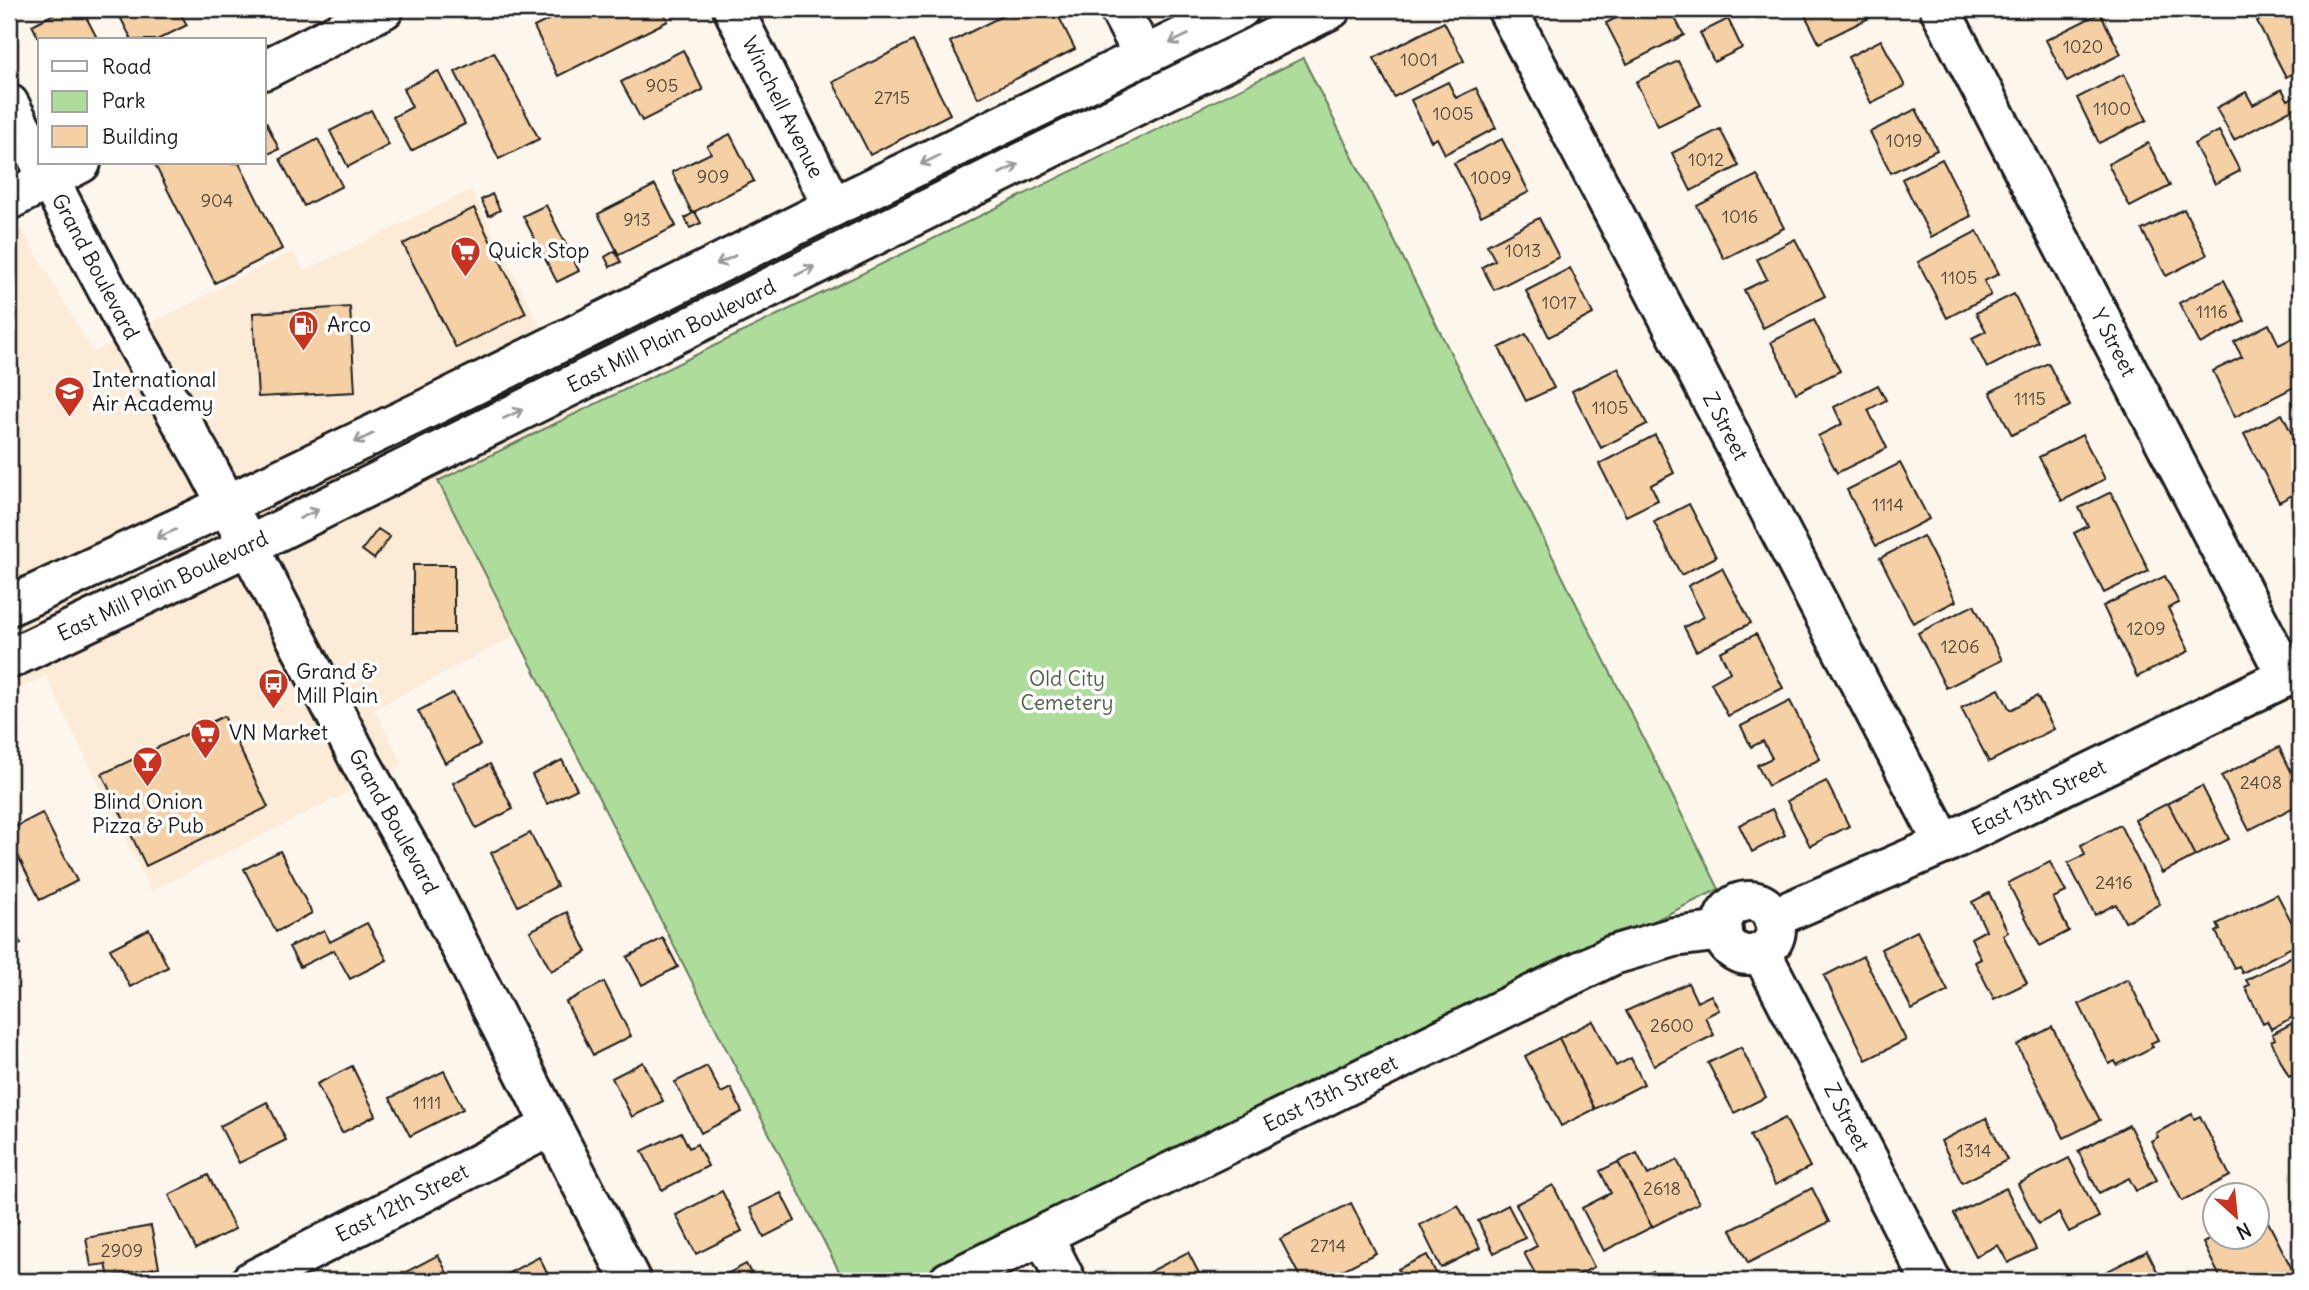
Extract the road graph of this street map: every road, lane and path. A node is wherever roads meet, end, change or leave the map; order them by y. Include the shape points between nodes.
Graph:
1 (384, 9) edge
2 (733, 9) edge
3 (1119, 9) edge
4 (1240, 9) edge
5 (1331, 9) edge
6 (1507, 9) edge
7 (1940, 9) edge
8 (1144, 56) junction
9 (266, 69) edge
10 (9, 104) edge
11 (38, 161) edge
12 (40, 164) edge
13 (80, 164) edge
14 (48, 180) junction
15 (9, 200) edge
16 (832, 207) junction
17 (227, 504) junction
18 (248, 546) junction
19 (9, 607) edge
20 (9, 659) edge
21 (2293, 673) edge
22 (1944, 844) junction
23 (1767, 935) junction
24 (552, 1126) junction
25 (1042, 1235) junction
26 (251, 1281) edge
27 (631, 1281) edge
28 (949, 1281) edge
29 (1066, 1281) edge
30 (1931, 1281) edge

1 - 9 street
2 - 16 street, Winchell Avenue
3 - 8 street
4 -> 8 street, East Mill Plain Boulevard
18 -> 5 street, East Mill Plain Boulevard
6 - 22 street, Z Street
7 - 21 street, Y Street
8 -> 16 street, East Mill Plain Boulevard
10 - 11 street, Grand Boulevard
12 - 14 street, Grand Boulevard
13 - 14 street
14 - 15 street
14 - 17 street, Grand Boulevard
16 -> 17 street, East Mill Plain Boulevard
17 - 18 street, Grand Boulevard
17 -> 19 street, East Mill Plain Boulevard
18 - 20 street, East Mill Plain Boulevard
18 - 24 street, Grand Boulevard
21 - 22 street, East 13th Street
22 - 23 street, East 13th Street
23 - 25 street, East 13th Street via 1750,955 1734,950 1723,931 1674,937 1614,955
23 - 30 street, Z Street
24 - 26 street, East 12th Street
24 - 27 street, Grand Boulevard
25 - 28 street, East 13th Street
25 - 29 street

